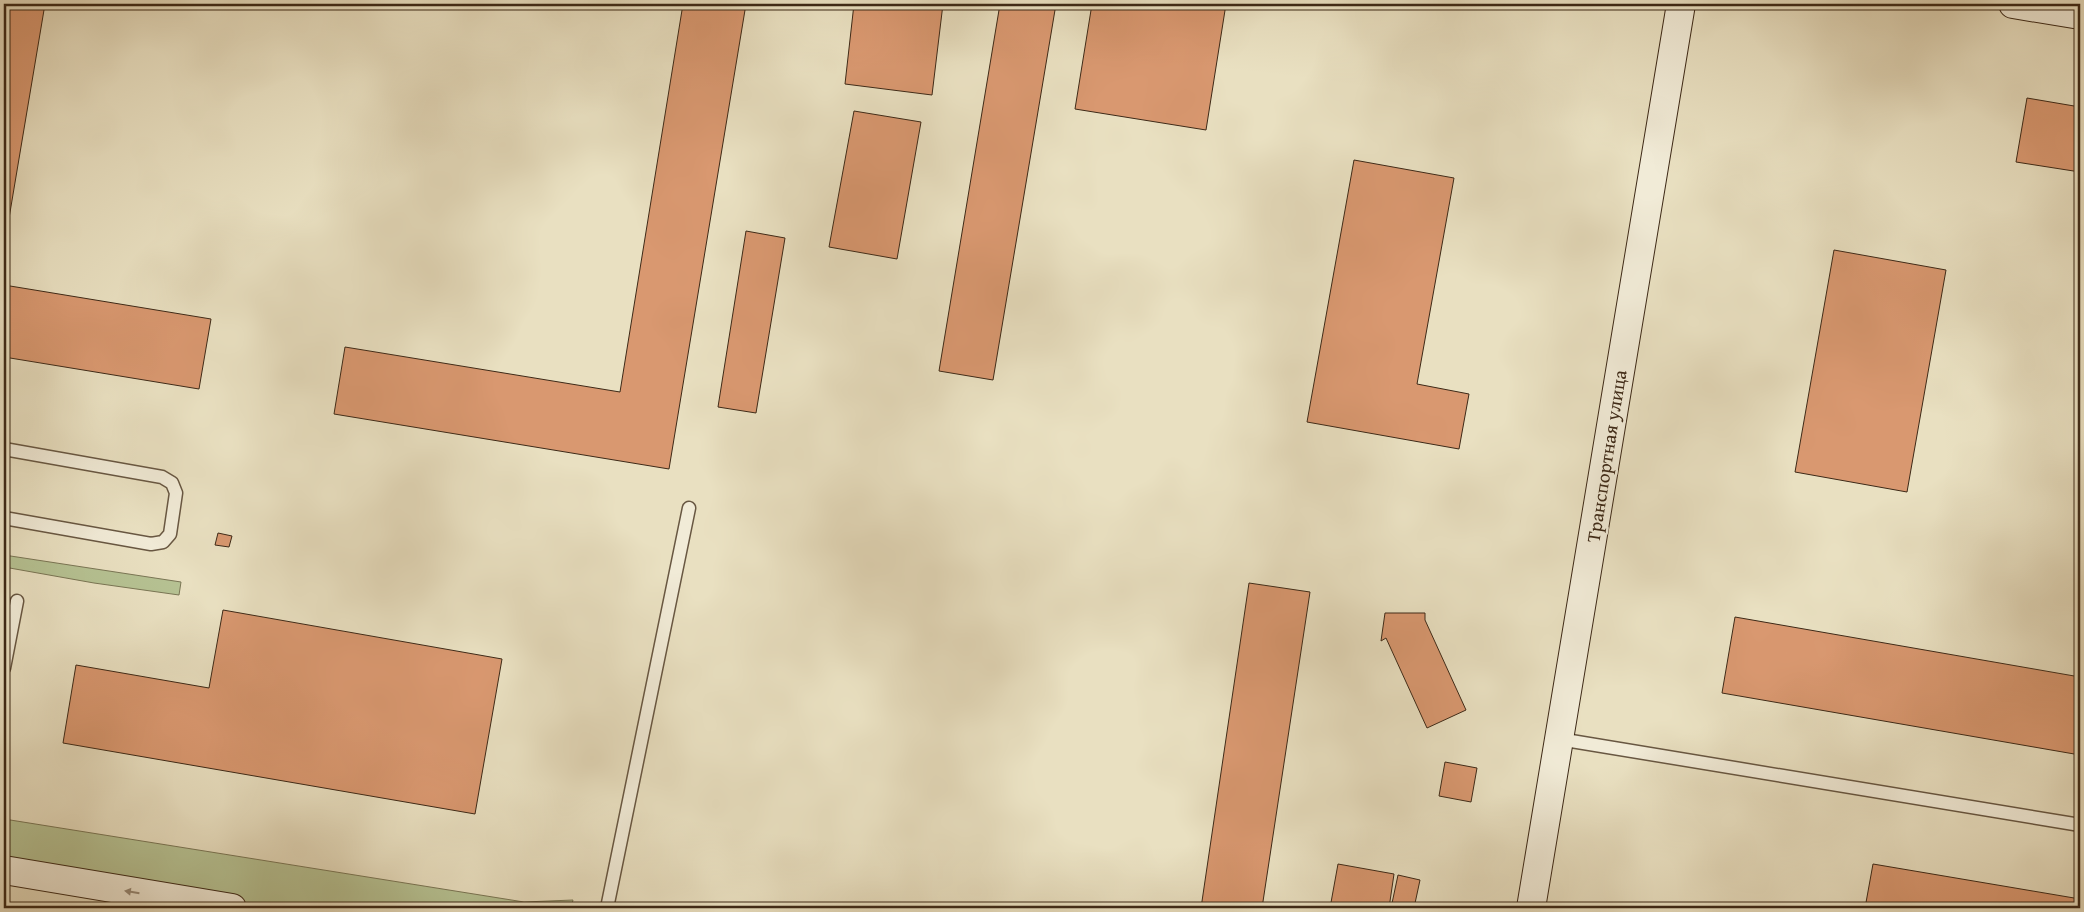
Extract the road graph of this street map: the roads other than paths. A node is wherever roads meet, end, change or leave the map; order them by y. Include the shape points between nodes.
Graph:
1 (1681, 4) edge
2 (2013, 4) edge
3 (2080, 15) edge
4 (4, 449) edge
5 (690, 508) dead end
6 (4, 518) edge
7 (16, 600) dead end
8 (4, 668) edge
9 (1559, 739) junction
10 (2080, 825) edge
11 (4, 870) edge
12 (232, 908) edge
13 (607, 908) edge
14 (1531, 908) edge

1 - 9 street, Транспортная улица
2 - 3 street
4 - 6 lane via 162,477 172,483 176,493 170,534 163,542 151,544
5 - 13 lane
7 - 8 lane
9 - 10 lane
9 - 14 street, Транспортная улица
12 -> 11 street

